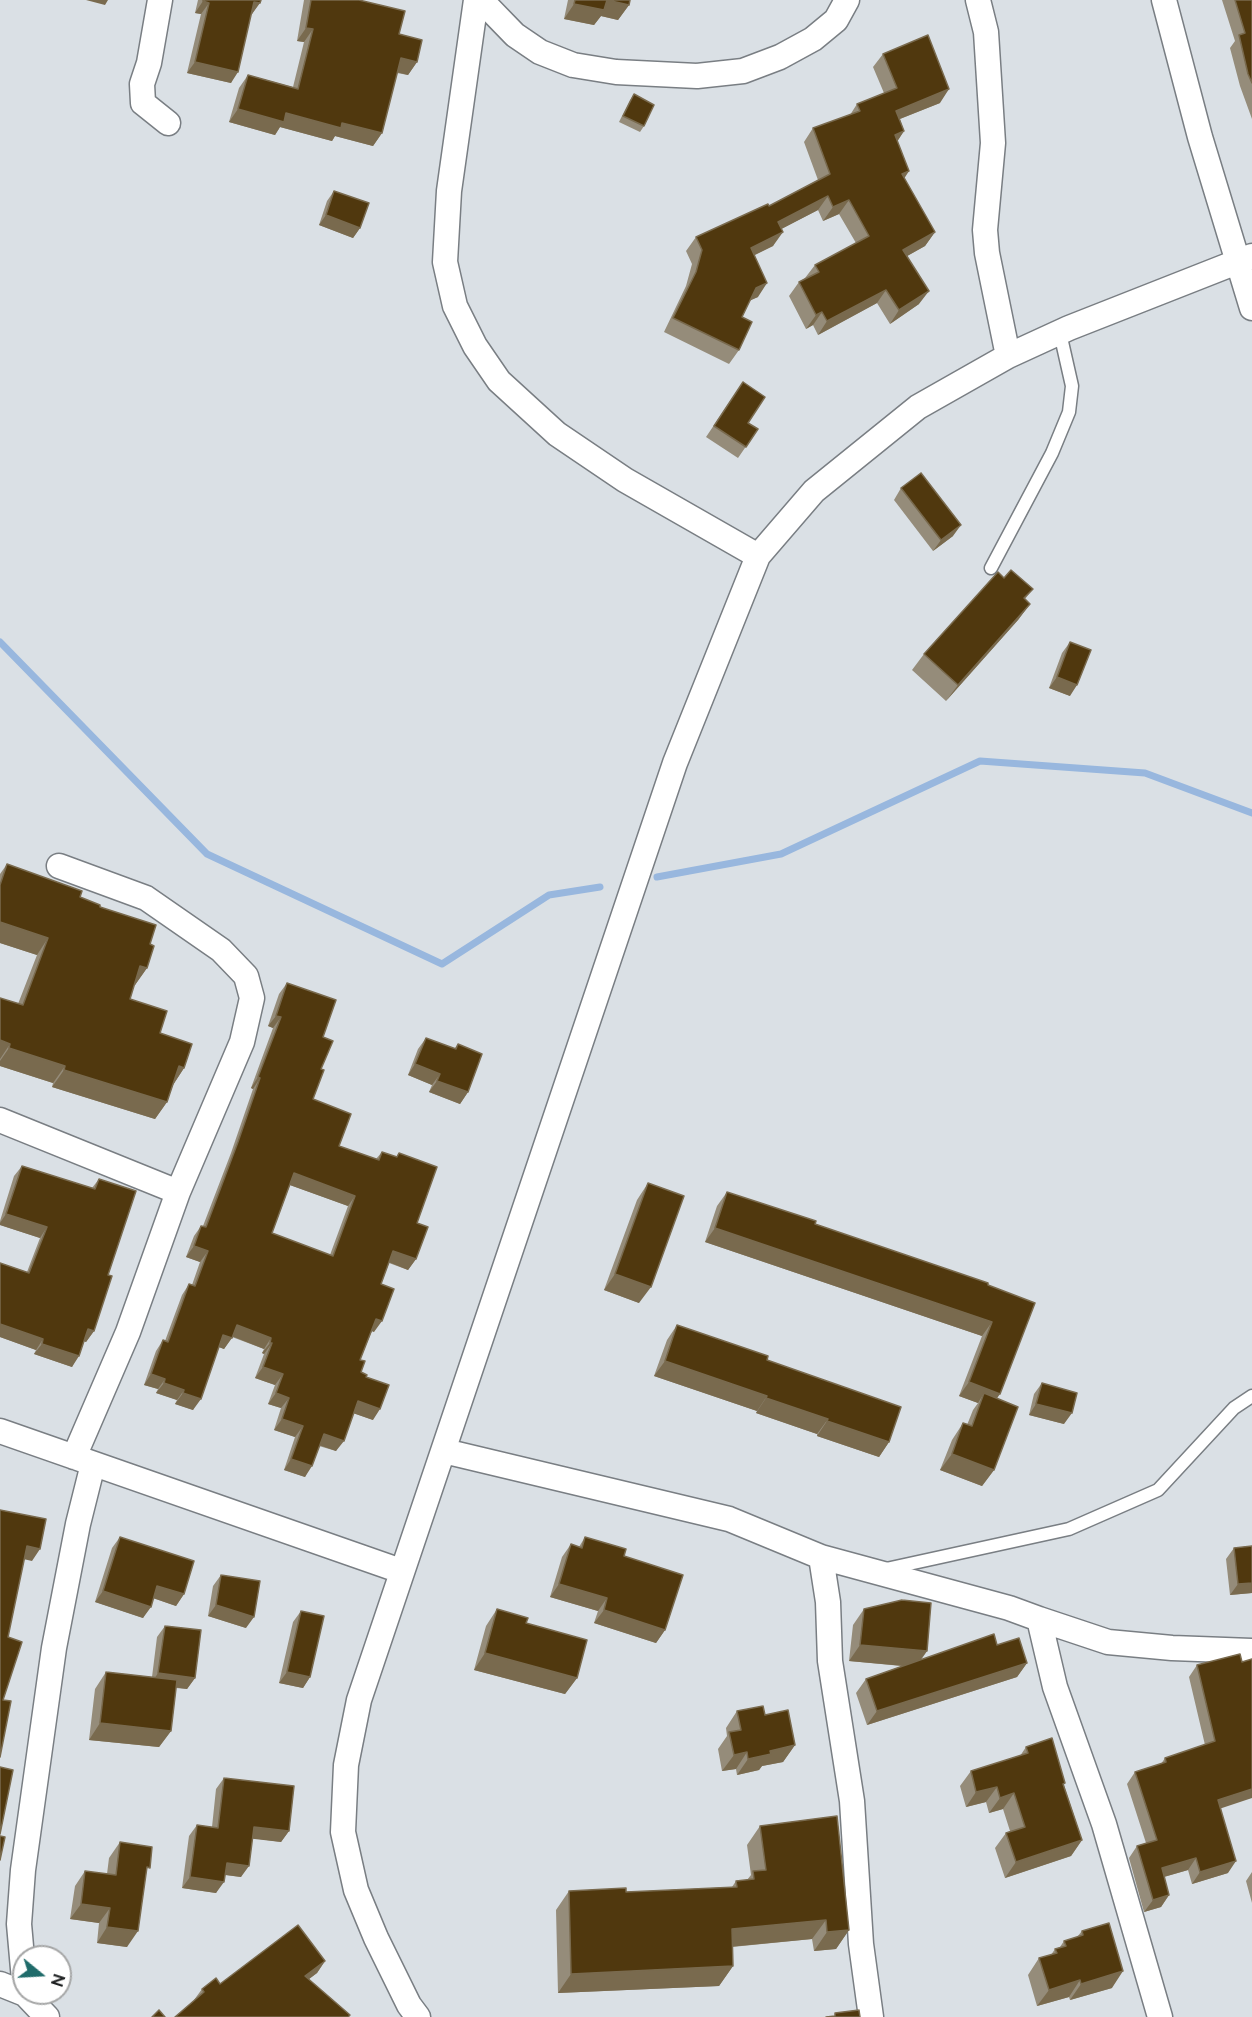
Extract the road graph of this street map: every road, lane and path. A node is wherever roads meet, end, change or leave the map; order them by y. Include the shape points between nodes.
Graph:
1 (160, 0) edge
2 (476, 0) edge
3 (481, 0) edge
4 (847, 0) edge
5 (978, 0) edge
6 (1164, 0) edge
7 (168, 123) dead end
8 (1245, 259) edge
9 (1252, 308) edge
10 (1060, 333) junction
11 (1008, 356) junction
12 (758, 556) junction
13 (991, 568) dead end
14 (59, 866) dead end
15 (0, 1120) edge
16 (178, 1192) junction
17 (1252, 1396) edge
18 (0, 1431) edge
19 (444, 1451) junction
20 (83, 1461) junction
21 (820, 1557) junction
22 (401, 1571) junction
23 (873, 1572) junction
24 (1039, 1619) junction
25 (1252, 1651) edge
26 (21, 1945) edge
27 (38, 2005) edge
28 (47, 2017) edge
29 (418, 2017) edge
30 (871, 2017) edge
31 (1160, 2017) edge

1 - 7 street via 142,84 142,103
2 - 12 street via 449,191 445,262 455,306 475,346 499,381 557,434 625,480
3 - 4 street via 515,35 540,52 573,65 616,72 697,76 743,71 780,57 813,39 836,20
5 - 11 street via 986,32 993,143 985,230
6 - 8 street via 1200,137
8 - 9 street
8 - 10 street
10 - 11 street
10 - 13 lane via 1072,386 1069,412 1052,453
11 - 12 street via 918,407 814,491
12 - 19 street via 675,763
14 - 16 street via 146,898 221,950 246,976 252,998 242,1042
15 - 16 street
16 - 20 street
17 - 23 lane via 1234,1408 1158,1490 1069,1528
18 - 20 street
19 - 21 street via 729,1519
19 - 22 street
20 - 22 street
20 - 26 street via 78,1524 54,1648 23,1870
21 - 23 street
21 - 30 street via 828,1602 830,1661 852,1801 861,1944
22 - 29 street via 358,1700 346,1765 343,1832 356,1890
23 - 24 street
24 - 25 street via 1108,1642
24 - 31 street via 1055,1687 1104,1824
27 - 28 street

